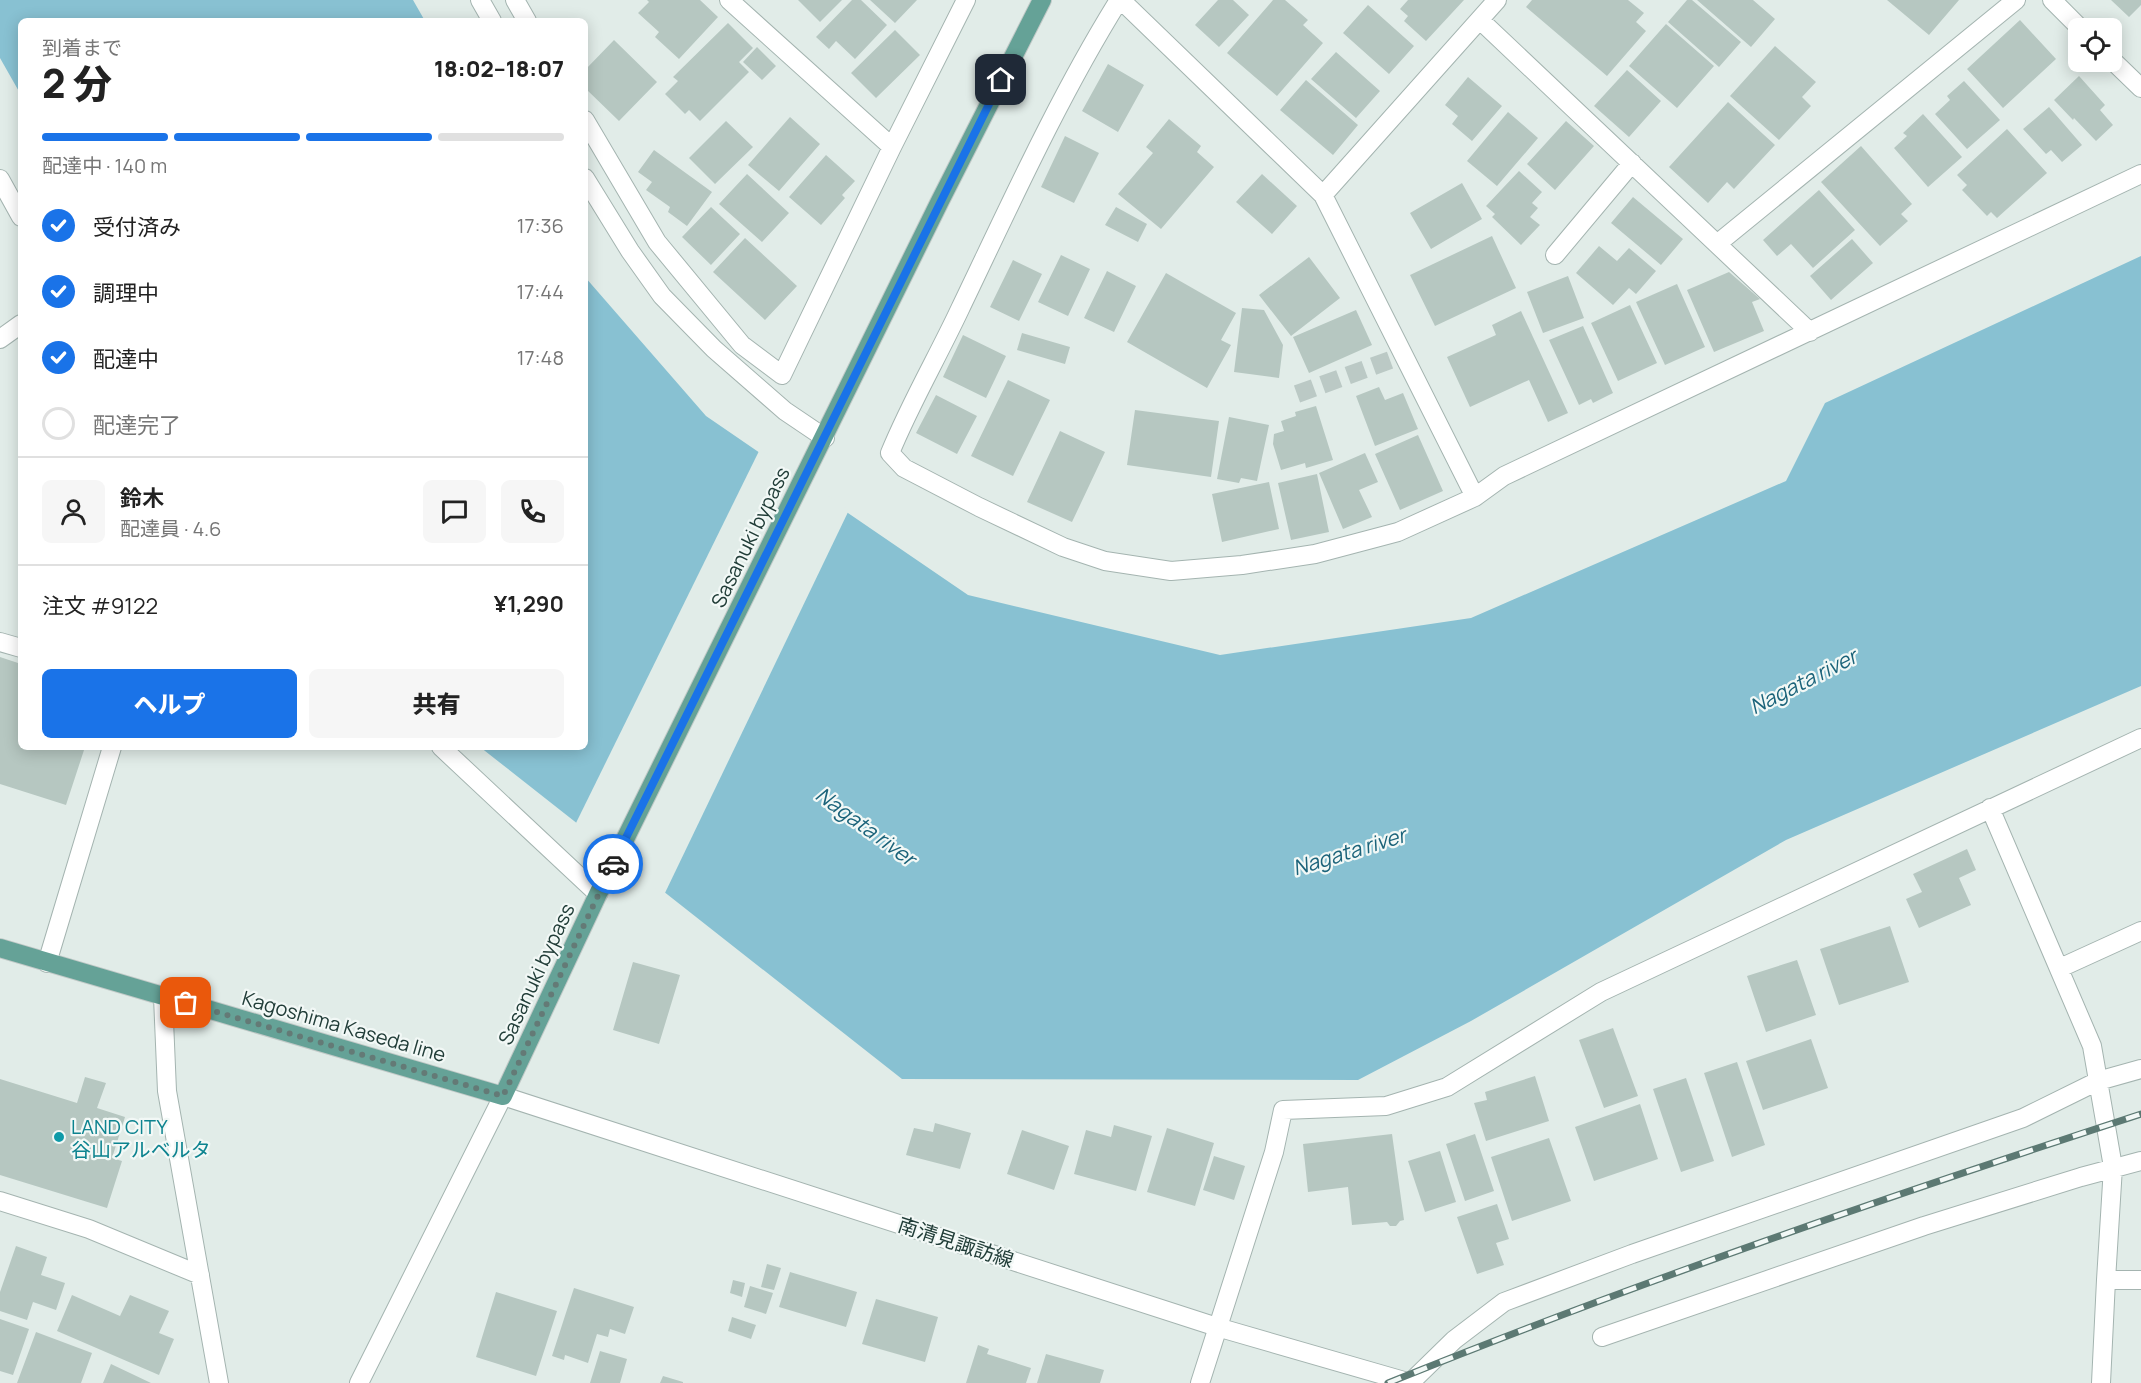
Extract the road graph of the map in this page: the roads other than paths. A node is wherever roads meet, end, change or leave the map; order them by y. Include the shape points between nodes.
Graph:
1 (480, 0) edge
2 (515, 0) edge
3 (729, 0) edge
4 (966, 0) edge
5 (1042, 0) edge
6 (1120, 0) edge
7 (1497, 0) edge
8 (2016, 0) edge
9 (2052, 0) edge
10 (490, 18) edge
11 (525, 18) edge
12 (2070, 18) edge
13 (1480, 20) junction
14 (2122, 70) edge
15 (2141, 88) edge
16 (588, 125) edge
17 (892, 147) junction
18 (1632, 163) junction
19 (2141, 174) edge
20 (0, 179) edge
21 (588, 183) edge
22 (1323, 195) junction
23 (18, 212) edge
24 (1718, 244) junction
25 (1556, 255) dead end
26 (18, 326) edge
27 (1810, 332) junction
28 (0, 339) edge
29 (825, 438) junction
30 (1475, 497) junction
31 (0, 642) edge
32 (18, 647) edge
33 (2141, 738) edge
34 (111, 750) edge
35 (444, 750) edge
36 (1990, 808) junction
37 (598, 894) junction
38 (2141, 931) edge
39 (0, 948) edge
40 (47, 963) junction
41 (2060, 968) junction
42 (163, 997) junction
43 (2141, 1069) edge
44 (2098, 1081) junction
45 (503, 1096) junction
46 (2141, 1161) edge
47 (2113, 1167) junction
48 (0, 1201) edge
49 (200, 1275) junction
50 (2106, 1280) junction
51 (2141, 1280) edge
52 (1217, 1327) junction
53 (1602, 1337) dead end
54 (219, 1383) edge
55 (359, 1383) edge
56 (1200, 1383) edge
57 (1411, 1383) edge
58 (2101, 1383) edge

1 - 10 street
2 - 11 street
3 - 17 street
4 - 17 street
5 - 29 main road, Sasanuki bypass
6 - 22 street
6 - 30 street via 1023,176 890,453 904,468 1063,547 1105,561 1170,571 1315,554 1398,532
7 - 13 street
8 - 24 street
9 - 12 street
13 - 18 street
13 - 22 street
14 - 15 street
16 - 17 street via 657,242 742,345 783,375
18 - 24 street
18 - 25 street
19 - 27 street
20 - 23 street
21 - 29 street via 662,296 714,349 785,411
22 - 30 street
24 - 27 street
26 - 28 street
27 - 30 street via 1504,476
29 - 37 main road, Sasanuki bypass
31 - 32 street
33 - 36 street
34 - 40 street
35 - 37 street
36 - 41 street
36 - 52 street via 1600,992 1447,1087 1386,1106 1283,1110 1274,1152
37 - 45 main road, Sasanuki bypass
38 - 41 street
39 - 40 main road, Kagoshima Kaseda line
40 - 42 main road, Kagoshima Kaseda line
41 - 44 street via 2092,1046
42 - 45 main road, Kagoshima Kaseda line
42 - 49 street via 167,1091
43 - 44 street
44 - 47 street
44 - 57 street via 2023,1118 1504,1302 1454,1340
45 - 52 street, 南清見諏訪線
45 - 55 street
46 - 47 street
47 - 50 street
47 - 53 street via 1913,1230
48 - 49 street via 89,1229
49 - 54 street
50 - 51 street
50 - 58 street
52 - 56 street
52 - 57 street, 南清見諏訪線

